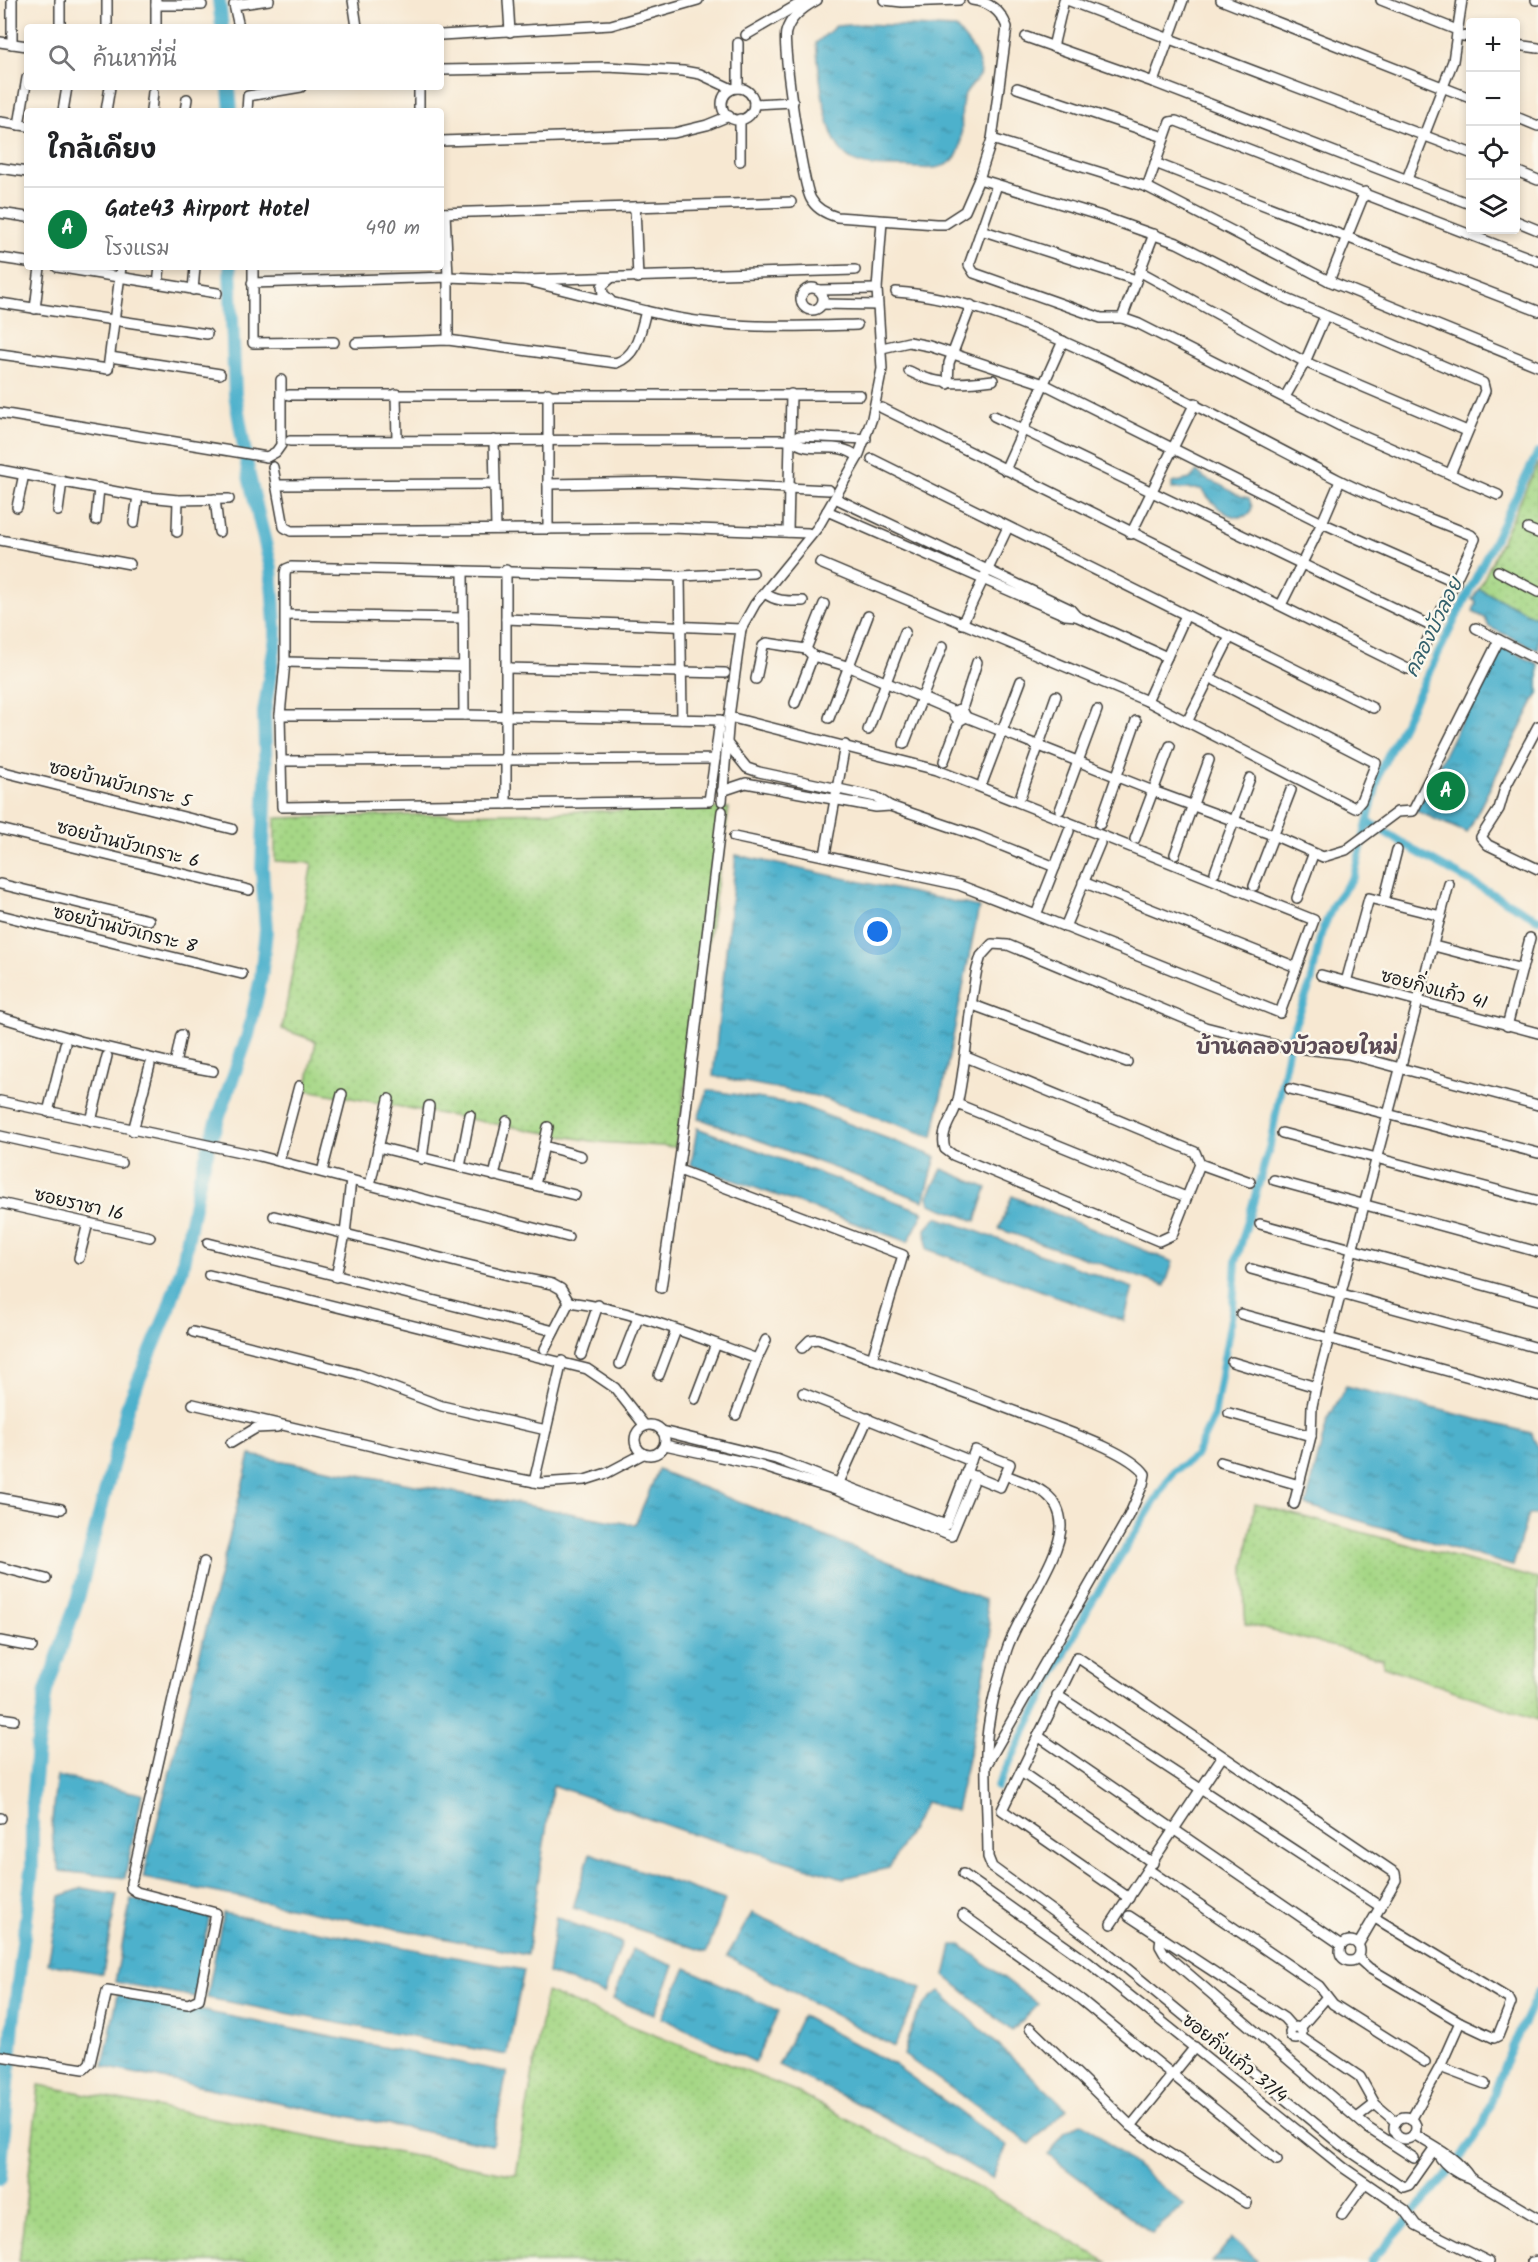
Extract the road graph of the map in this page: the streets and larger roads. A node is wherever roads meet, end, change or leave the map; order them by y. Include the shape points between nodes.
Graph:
1 (12, 0) edge
2 (60, 0) edge
3 (107, 0) edge
4 (269, 0) edge
5 (353, 0) edge
6 (508, 0) edge
7 (698, 0) edge
8 (807, 0) edge
9 (817, 0) edge
10 (884, 0) edge
11 (959, 0) edge
12 (972, 0) edge
13 (1065, 0) edge
14 (1183, 0) edge
15 (1221, 0) edge
16 (1381, 0) edge
17 (1462, 0) edge
18 (902, 1) edge
19 (156, 3) edge
20 (202, 5) dead end
21 (60, 24) edge
22 (107, 24) edge
23 (156, 24) edge
24 (238, 24) edge
25 (357, 24) edge
26 (510, 32) junction
27 (1457, 32) junction
28 (444, 35) edge
29 (746, 35) dead end
30 (1466, 35) edge
31 (1026, 37) dead end
32 (1169, 39) junction
33 (0, 42) edge
34 (738, 43) dead end
35 (12, 44) junction
36 (24, 46) edge
37 (1520, 46) edge
38 (1053, 47) junction
39 (1538, 48) edge
40 (444, 70) edge
41 (1153, 82) junction
42 (1443, 87) junction
43 (735, 88) junction
44 (1017, 88) dead end
45 (26, 90) edge
46 (66, 90) edge
47 (110, 90) edge
48 (283, 90) edge
49 (419, 90) edge
50 (153, 92) dead end
51 (1466, 96) edge
52 (187, 99) dead end
53 (793, 102) junction
54 (754, 104) junction
55 (24, 108) edge
56 (64, 108) edge
57 (106, 108) edge
58 (151, 108) edge
59 (186, 108) edge
60 (246, 108) edge
61 (420, 108) edge
62 (729, 116) junction
63 (740, 119) junction
64 (1520, 119) edge
65 (0, 122) edge
66 (23, 126) edge
67 (1538, 126) edge
68 (1424, 135) junction
69 (1164, 137) junction
70 (992, 139) junction
71 (444, 141) edge
72 (1466, 151) edge
73 (740, 161) dead end
74 (1155, 164) junction
75 (0, 168) edge
76 (24, 172) edge
77 (1520, 173) edge
78 (1407, 178) junction
79 (979, 179) junction
80 (1538, 180) edge
81 (997, 185) junction
82 (1147, 188) junction
83 (1365, 192) junction
84 (791, 202) dead end
85 (1466, 202) edge
86 (635, 207) junction
87 (0, 213) edge
88 (444, 213) edge
89 (24, 217) edge
90 (882, 221) junction
91 (1520, 223) edge
92 (444, 226) edge
93 (981, 230) junction
94 (1538, 230) edge
95 (1154, 234) junction
96 (1346, 236) junction
97 (0, 258) edge
98 (1538, 261) edge
99 (24, 262) edge
100 (40, 270) edge
101 (72, 270) edge
102 (120, 270) edge
103 (160, 270) edge
104 (195, 270) edge
105 (253, 270) edge
106 (855, 270) dead end
107 (812, 272) junction
108 (1138, 276) junction
109 (448, 277) junction
110 (611, 278) junction
111 (638, 278) junction
112 (119, 279) junction
113 (525, 280) junction
114 (1329, 281) junction
115 (252, 282) junction
116 (158, 285) junction
117 (815, 289) junction
118 (877, 289) junction
119 (193, 290) junction
120 (896, 292) dead end
121 (217, 293) dead end
122 (610, 300) junction
123 (0, 303) edge
124 (877, 305) junction
125 (971, 305) junction
126 (818, 307) junction
127 (35, 309) junction
128 (646, 311) junction
129 (1538, 311) edge
130 (1325, 316) junction
131 (1122, 318) junction
132 (114, 320) junction
133 (857, 325) dead end
134 (814, 327) junction
135 (207, 334) dead end
136 (448, 340) junction
137 (1063, 341) junction
138 (333, 342) dead end
139 (356, 343) dead end
140 (882, 348) junction
141 (952, 351) junction
142 (0, 354) edge
143 (110, 357) junction
144 (1305, 362) junction
145 (1538, 366) edge
146 (909, 371) dead end
147 (220, 374) dead end
148 (281, 380) dead end
149 (993, 380) dead end
150 (948, 384) junction
151 (1044, 384) junction
152 (548, 393) junction
153 (396, 394) junction
154 (792, 394) junction
155 (289, 395) dead end
156 (860, 395) dead end
157 (1285, 397) junction
158 (1195, 403) junction
159 (882, 408) dead end
160 (0, 413) edge
161 (994, 416) dead end
162 (1023, 430) junction
163 (1467, 431) junction
164 (548, 438) junction
165 (866, 439) junction
166 (397, 440) junction
167 (494, 440) junction
168 (792, 440) junction
169 (290, 441) dead end
170 (1172, 446) junction
171 (858, 457) junction
172 (872, 459) dead end
173 (273, 467) dead end
174 (0, 470) edge
175 (1005, 470) junction
176 (24, 474) junction
177 (1450, 474) junction
178 (62, 481) junction
179 (1340, 481) junction
180 (495, 484) junction
181 (548, 484) junction
182 (276, 485) junction
183 (790, 487) junction
184 (99, 488) junction
185 (1150, 492) junction
186 (832, 494) junction
187 (1498, 495) dead end
188 (138, 496) junction
189 (214, 499) junction
190 (230, 499) dead end
191 (178, 500) junction
192 (17, 507) dead end
193 (827, 511) junction
194 (58, 512) dead end
195 (96, 520) dead end
196 (134, 523) dead end
197 (1322, 523) junction
198 (1008, 527) junction
199 (496, 529) junction
200 (548, 529) junction
201 (1528, 529) dead end
202 (177, 532) dead end
203 (219, 532) dead end
204 (788, 532) junction
205 (807, 533) dead end
206 (1538, 533) edge
207 (1131, 534) junction
208 (0, 540) edge
209 (820, 563) dead end
210 (130, 564) dead end
211 (1301, 564) junction
212 (988, 569) junction
213 (506, 570) junction
214 (1498, 571) dead end
215 (463, 572) junction
216 (753, 573) dead end
217 (680, 576) junction
218 (983, 581) junction
219 (1456, 582) junction
220 (1538, 592) edge
221 (765, 593) junction
222 (803, 601) dead end
223 (824, 604) dead end
224 (1281, 605) junction
225 (286, 615) junction
226 (1186, 615) junction
227 (868, 616) dead end
228 (1076, 616) junction
229 (463, 618) junction
230 (506, 619) junction
231 (962, 624) junction
232 (679, 626) junction
233 (1434, 628) junction
234 (1476, 628) dead end
235 (741, 629) junction
236 (904, 632) dead end
237 (1230, 637) junction
238 (1499, 640) junction
239 (942, 647) dead end
240 (809, 653) junction
241 (1167, 657) junction
242 (1538, 660) edge
243 (285, 662) junction
244 (977, 662) dead end
245 (463, 666) junction
246 (850, 667) junction
247 (506, 668) junction
248 (681, 672) junction
249 (725, 673) dead end
250 (756, 679) dead end
251 (1021, 681) dead end
252 (1216, 681) dead end
253 (886, 682) junction
254 (1056, 696) dead end
255 (922, 699) junction
256 (1147, 701) junction
257 (795, 703) dead end
258 (1373, 708) dead end
259 (1097, 710) dead end
260 (280, 715) junction
261 (464, 715) junction
262 (505, 715) junction
263 (961, 715) junction
264 (729, 717) junction
265 (829, 718) dead end
266 (682, 719) junction
267 (1136, 721) dead end
268 (1187, 722) junction
269 (1538, 726) edge
270 (868, 730) dead end
271 (1004, 730) junction
272 (726, 742) junction
273 (904, 744) dead end
274 (845, 745) junction
275 (1039, 746) junction
276 (1170, 746) dead end
277 (506, 758) junction
278 (715, 759) junction
279 (1209, 760) dead end
280 (281, 761) junction
281 (944, 761) dead end
282 (1078, 761) junction
283 (0, 771) edge
284 (1118, 776) junction
285 (1250, 778) dead end
286 (984, 781) dead end
287 (836, 788) junction
288 (1290, 790) dead end
289 (722, 791) junction
290 (1153, 791) junction
291 (1021, 795) dead end
292 (834, 799) junction
293 (506, 804) junction
294 (890, 806) junction
295 (1193, 806) junction
296 (1060, 810) dead end
297 (1234, 821) junction
298 (1100, 824) dead end
299 (0, 829) edge
300 (232, 829) dead end
301 (1069, 831) dead end
302 (1273, 835) junction
303 (734, 837) dead end
304 (1135, 839) dead end
305 (1100, 843) dead end
306 (1397, 850) dead end
307 (1175, 854) dead end
308 (825, 855) junction
309 (1313, 855) junction
310 (1055, 867) junction
311 (1538, 869) edge
312 (1215, 872) dead end
313 (1083, 882) junction
314 (0, 884) edge
315 (1449, 884) dead end
316 (1254, 886) dead end
317 (249, 890) dead end
318 (1297, 898) dead end
319 (1384, 901) junction
320 (0, 915) edge
321 (1036, 915) junction
322 (1441, 916) junction
323 (149, 920) dead end
324 (1065, 927) junction
325 (1530, 938) dead end
326 (1434, 946) junction
327 (1296, 967) junction
328 (1522, 969) junction
329 (242, 974) dead end
330 (1321, 975) dead end
331 (1346, 982) junction
332 (1420, 1003) junction
333 (973, 1005) junction
334 (0, 1017) edge
335 (1507, 1026) junction
336 (1538, 1033) edge
337 (181, 1035) dead end
338 (65, 1044) dead end
339 (107, 1056) dead end
340 (966, 1058) junction
341 (1127, 1062) dead end
342 (175, 1064) junction
343 (150, 1065) dead end
344 (1400, 1069) junction
345 (213, 1071) dead end
346 (299, 1086) dead end
347 (1290, 1089) dead end
348 (342, 1094) dead end
349 (389, 1099) dead end
350 (0, 1101) edge
351 (957, 1104) junction
352 (1538, 1105) edge
353 (429, 1106) dead end
354 (48, 1112) junction
355 (1387, 1114) junction
356 (470, 1115) dead end
357 (91, 1121) junction
358 (507, 1121) dead end
359 (548, 1127) dead end
360 (133, 1131) junction
361 (1282, 1133) dead end
362 (0, 1136) edge
363 (544, 1146) junction
364 (378, 1147) junction
365 (1538, 1153) edge
366 (581, 1156) dead end
367 (422, 1159) junction
368 (1375, 1160) junction
369 (279, 1161) junction
370 (121, 1163) dead end
371 (1200, 1164) junction
372 (460, 1167) junction
373 (679, 1170) junction
374 (322, 1172) junction
375 (494, 1176) junction
376 (351, 1180) junction
377 (1274, 1180) dead end
378 (1250, 1182) dead end
379 (370, 1185) junction
380 (534, 1185) junction
381 (575, 1195) dead end
382 (1186, 1197) junction
383 (1538, 1201) edge
384 (0, 1203) edge
385 (1362, 1206) junction
386 (274, 1216) dead end
387 (88, 1223) junction
388 (1260, 1224) dead end
389 (345, 1234) junction
390 (150, 1237) dead end
391 (568, 1238) dead end
392 (208, 1243) dead end
393 (1351, 1250) junction
394 (1538, 1252) edge
395 (79, 1258) dead end
396 (1251, 1269) dead end
397 (209, 1275) dead end
398 (336, 1277) junction
399 (661, 1288) dead end
400 (1339, 1294) junction
401 (1538, 1300) edge
402 (569, 1302) junction
403 (598, 1305) junction
404 (1241, 1314) dead end
405 (638, 1317) junction
406 (554, 1330) junction
407 (676, 1330) junction
408 (194, 1332) dead end
409 (766, 1340) dead end
410 (1328, 1340) junction
411 (716, 1344) junction
412 (802, 1348) dead end
413 (1538, 1348) edge
414 (545, 1349) dead end
415 (581, 1355) dead end
416 (757, 1359) junction
417 (872, 1359) junction
418 (562, 1361) junction
419 (1232, 1362) dead end
420 (620, 1364) dead end
421 (659, 1375) dead end
422 (1316, 1387) junction
423 (803, 1393) dead end
424 (1538, 1396) edge
425 (695, 1400) dead end
426 (193, 1404) dead end
427 (1229, 1413) dead end
428 (736, 1415) dead end
429 (868, 1418) junction
430 (289, 1426) junction
431 (645, 1426) junction
432 (546, 1430) junction
433 (663, 1431) junction
434 (1311, 1436) junction
435 (231, 1443) dead end
436 (664, 1445) junction
437 (644, 1454) junction
438 (971, 1461) junction
439 (1220, 1462) dead end
440 (966, 1473) junction
441 (1005, 1475) junction
442 (976, 1476) junction
443 (534, 1482) junction
444 (1299, 1485) junction
445 (837, 1487) junction
446 (0, 1498) edge
447 (1294, 1504) dead end
448 (61, 1509) dead end
449 (939, 1527) junction
450 (204, 1562) dead end
451 (0, 1567) edge
452 (46, 1579) dead end
453 (0, 1641) edge
454 (32, 1647) dead end
455 (1057, 1695) junction
456 (0, 1718) edge
457 (14, 1720) dead end
458 (1038, 1736) junction
459 (1222, 1757) junction
460 (987, 1764) junction
461 (1023, 1770) junction
462 (1200, 1791) junction
463 (1175, 1831) junction
464 (1151, 1866) junction
465 (963, 1874) dead end
466 (1129, 1898) junction
467 (1381, 1907) junction
468 (963, 1915) dead end
469 (1129, 1916) dead end
470 (1375, 1918) junction
471 (1111, 1924) dead end
472 (1161, 1936) junction
473 (1342, 1945) junction
474 (1358, 1945) junction
475 (1358, 1958) junction
476 (1326, 1998) junction
477 (1460, 2022) junction
478 (1030, 2028) dead end
479 (1298, 2031) junction
480 (1195, 2047) junction
481 (0, 2056) edge
482 (1425, 2062) dead end
483 (1440, 2067) junction
484 (1173, 2073) junction
485 (1485, 2084) dead end
486 (1375, 2104) junction
487 (1357, 2118) junction
488 (1411, 2120) junction
489 (1396, 2122) junction
490 (1131, 2126) junction
491 (1414, 2134) junction
492 (1439, 2152) junction
493 (1414, 2158) dead end
494 (1277, 2160) dead end
495 (1365, 2183) junction
496 (1247, 2203) dead end
497 (1342, 2215) dead end
498 (1538, 2218) edge
499 (1538, 2261) edge
500 (1489, 2262) edge
501 (1532, 2262) edge

1 - 35 street
2 - 21 street
3 - 22 street
4 - 24 street via 234,5
5 - 25 street
6 - 26 street
7 - 26 street via 611,25
8 - 29 street
9 - 53 street via 796,15 785,34
10 - 18 street
11 - 18 street
12 - 70 street via 990,4 1007,27
13 - 32 street
13 - 38 street
14 - 32 street
15 - 42 street
16 - 27 street
17 - 27 street
19 - 20 street
19 - 23 street
26 - 28 street
27 - 30 street
27 - 42 street via 1453,61
31 - 38 street
32 - 41 street
32 - 68 street
33 - 35 street
34 - 43 street
35 - 36 street
37 - 39 street
38 - 41 street
40 - 43 street via 607,67 683,71
41 - 78 street
42 - 51 street
42 - 68 street
43 - 54 street via 747,91
43 - 62 street via 723,102
44 - 69 street
45 - 55 street
46 - 56 street
47 - 57 street
48 - 60 street via 248,96
49 - 61 street
50 - 58 street
52 - 59 street
53 - 54 street
53 - 90 street via 811,200 837,217
54 - 63 street via 752,112
62 - 63 street
62 - 71 street via 674,133
63 - 73 street
64 - 67 street
65 - 66 street
68 - 72 street
68 - 78 street
69 - 74 street
69 - 83 street via 1170,122 1176,121
70 - 79 street
70 - 82 street
74 - 82 street
74 - 96 street
75 - 76 street
77 - 80 street
78 - 85 street
79 - 81 street
79 - 90 street via 965,211 945,224
81 - 93 street
81 - 95 street
82 - 114 street
83 - 96 street
83 - 98 street
84 - 86 street
86 - 88 street
86 - 111 street
87 - 89 street
90 - 118 street
91 - 94 street
92 - 109 street
93 - 108 street
93 - 131 street via 969,265 974,273 1101,318
95 - 108 street
95 - 130 street
96 - 114 street
96 - 129 street
97 - 99 street
100 - 127 street
101 - 112 street
102 - 112 street
103 - 116 street
104 - 119 street
105 - 115 street
106 - 107 street
107 - 111 street
107 - 117 street
108 - 131 street
108 - 144 street
109 - 113 street
109 - 115 street
109 - 136 street
110 - 111 street
110 - 113 street
110 - 122 street via 602,286 603,294
112 - 116 street
112 - 132 street
113 - 122 street
114 - 145 street
115 - 138 street via 253,343
116 - 119 street
117 - 118 street
117 - 126 street via 823,297
117 - 126 street via 803,292 801,300 805,307
118 - 124 street
119 - 121 street
120 - 125 street via 931,294
122 - 128 street
123 - 127 street
124 - 126 street
124 - 140 street
125 - 137 street
125 - 141 street
126 - 134 street
127 - 132 street
128 - 134 street via 717,326
128 - 136 street via 635,349 615,363
130 - 144 street
130 - 163 street via 1483,383 1485,391
131 - 157 street
132 - 135 street
132 - 143 street
133 - 134 street
136 - 139 street
137 - 151 street
137 - 158 street
140 - 141 street via 909,342
140 - 165 street via 879,387
141 - 150 street
141 - 151 street
142 - 143 street via 106,370
143 - 147 street
144 - 157 street
144 - 163 street
146 - 150 street
148 - 160 street via 281,445 272,455 258,456
149 - 150 street
151 - 162 street
151 - 170 street
152 - 153 street
152 - 154 street
152 - 164 street
153 - 155 street
153 - 166 street
154 - 156 street
154 - 168 street
157 - 177 street via 1342,427
158 - 170 street
158 - 179 street
159 - 175 street
161 - 162 street
162 - 175 street
162 - 185 street
163 - 177 street
164 - 167 street
164 - 168 street
164 - 181 street
165 - 168 street via 799,436
165 - 171 street
166 - 167 street
166 - 169 street
167 - 180 street
168 - 171 street via 799,446 849,449
168 - 183 street
170 - 185 street
170 - 197 street
171 - 186 street
172 - 198 street
173 - 182 street
174 - 176 street
175 - 207 street
176 - 178 street
176 - 192 street
177 - 187 street
178 - 184 street
178 - 194 street
179 - 197 street
179 - 219 street via 1474,537
180 - 182 street
180 - 199 street
181 - 183 street via 664,482
181 - 200 street
182 - 199 street via 284,526 291,531
183 - 186 street
183 - 204 street
184 - 188 street
184 - 195 street
185 - 207 street
185 - 211 street
186 - 193 street
186 - 212 street
188 - 191 street
188 - 196 street
189 - 190 street
189 - 191 street
189 - 203 street
191 - 202 street
193 - 218 street
193 - 221 street
197 - 211 street
197 - 219 street
198 - 212 street
198 - 226 street
199 - 200 street
200 - 204 street
201 - 206 street
204 - 205 street
207 - 224 street
208 - 210 street
209 - 231 street
211 - 224 street
211 - 233 street
212 - 218 street
212 - 228 street via 1070,609
213 - 215 street
213 - 217 street
213 - 230 street
214 - 220 street
215 - 225 street via 291,567 285,574
215 - 229 street
216 - 217 street
217 - 232 street
218 - 228 street
218 - 231 street
219 - 233 street
221 - 222 street via 784,601
221 - 235 street
223 - 240 street
224 - 233 street via 1412,670
225 - 229 street
225 - 243 street
226 - 237 street
226 - 241 street
227 - 246 street
228 - 241 street
229 - 245 street
230 - 232 street
230 - 247 street
231 - 256 street
232 - 235 street
232 - 248 street
234 - 238 street
235 - 264 street
236 - 253 street
237 - 258 street
237 - 268 street
238 - 242 street
238 - 309 street via 1413,811 1394,814 1337,854
239 - 255 street
240 - 246 street
240 - 250 street via 765,644
240 - 257 street
241 - 256 street
243 - 245 street
243 - 260 street
244 - 263 street
245 - 261 street
246 - 253 street
246 - 265 street
247 - 248 street
247 - 262 street
248 - 249 street
248 - 266 street
251 - 271 street
252 - 268 street via 1376,763 1362,801 1355,807
253 - 255 street
253 - 270 street
254 - 275 street
255 - 263 street
255 - 273 street
256 - 268 street
259 - 282 street
260 - 261 street
260 - 280 street
261 - 262 street
262 - 266 street
262 - 277 street
263 - 271 street
263 - 281 street
264 - 272 street
264 - 274 street
266 - 278 street via 720,720
267 - 284 street
269 - 311 street via 1499,809 1481,837
271 - 275 street
271 - 286 street
272 - 287 street via 747,768
272 - 289 street
274 - 287 street
274 - 327 street via 937,770 1314,920
275 - 282 street
275 - 291 street
276 - 290 street
277 - 278 street
277 - 280 street
277 - 293 street
278 - 293 street via 709,801
279 - 295 street
280 - 293 street via 285,808
282 - 284 street
282 - 296 street
283 - 300 street, ซอยบ้านบัวเกราะ 5
284 - 290 street
284 - 298 street
285 - 297 street
287 - 292 street
287 - 294 street via 876,797
288 - 302 street
289 - 292 street via 746,783
289 - 373 street
290 - 295 street
290 - 304 street
292 - 294 street
292 - 308 street
294 - 310 street
295 - 297 street
295 - 307 street
297 - 302 street
297 - 312 street
299 - 317 street, ซอยบ้านบัวเกราะ 6
301 - 310 street
302 - 309 street
302 - 316 street
303 - 308 street
305 - 313 street
306 - 319 street
308 - 321 street via 959,885
309 - 318 street
310 - 321 street
313 - 324 street
313 - 327 street
314 - 323 street
315 - 322 street
319 - 322 street
319 - 331 street via 1372,897 1367,901
320 - 329 street, ซอยบ้านบัวเกราะ 8
321 - 324 street
322 - 326 street
324 - 327 street via 1280,1012
325 - 328 street
326 - 328 street
326 - 332 street
328 - 335 street
330 - 331 street, ซอยกิ่งแก้ว 41
331 - 332 street, ซอยกิ่งแก้ว 41
332 - 335 street, ซอยกิ่งแก้ว 41
332 - 344 street
333 - 340 street
333 - 341 street
333 - 344 street via 981,956 992,944 1000,944 1204,1027 1279,1046 1330,1050
334 - 342 street
335 - 336 street, ซอยกิ่งแก้ว 41
337 - 342 street
338 - 354 street
339 - 357 street
340 - 351 street
340 - 371 street via 1195,1152
342 - 345 street
343 - 360 street
344 - 352 street
344 - 355 street
346 - 369 street
347 - 355 street
348 - 374 street
349 - 364 street
350 - 354 street
351 - 382 street
351 - 382 street via 943,1141 945,1149 953,1155 1153,1241 1172,1235
353 - 367 street
354 - 357 street
355 - 365 street
355 - 368 street
356 - 372 street
357 - 360 street
358 - 375 street
359 - 363 street
360 - 369 street
361 - 368 street
362 - 370 street
363 - 366 street
363 - 380 street
364 - 367 street
364 - 379 street
367 - 372 street
368 - 383 street
368 - 385 street
369 - 374 street
371 - 378 street
371 - 382 street
372 - 375 street
373 - 399 street
373 - 417 street via 903,1255
374 - 376 street
375 - 380 street
376 - 379 street
376 - 389 street
377 - 385 street
379 - 391 street
380 - 381 street
384 - 387 street, ซอยราชา 16
385 - 393 street
385 - 394 street
386 - 389 street
387 - 390 street, ซอยราชา 16
387 - 395 street
388 - 393 street
389 - 398 street
389 - 402 street via 552,1284 561,1289
392 - 398 street
393 - 400 street
393 - 401 street
396 - 400 street
397 - 418 street
398 - 406 street
400 - 410 street
400 - 413 street
402 - 403 street
402 - 406 street
403 - 405 street
403 - 415 street
404 - 410 street
405 - 407 street
405 - 420 street
406 - 414 street
407 - 411 street
407 - 421 street
408 - 432 street via 357,1374 442,1406
409 - 416 street
410 - 422 street
410 - 424 street
411 - 416 street
411 - 425 street
412 - 417 street via 810,1340 818,1339
416 - 428 street
417 - 460 street via 1085,1439 1138,1465 1145,1474 1129,1516
418 - 431 street via 586,1369 615,1388
418 - 432 street
419 - 422 street
422 - 434 street
423 - 429 street
426 - 430 street
427 - 434 street
429 - 438 street
429 - 445 street
430 - 435 street via 256,1428
430 - 443 street
431 - 433 street
431 - 437 street via 637,1432 635,1442
432 - 443 street
433 - 436 street
433 - 445 street via 776,1459
434 - 444 street
436 - 437 street via 653,1455
436 - 445 street
437 - 443 street via 585,1480
438 - 440 street
438 - 441 street via 975,1450 1010,1464
439 - 444 street
440 - 442 street
440 - 449 street via 946,1525
441 - 442 street via 1000,1487
441 - 460 street via 1048,1494 1058,1508 1061,1526 1057,1549 1007,1649 990,1724
442 - 449 street via 951,1536
444 - 447 street
445 - 449 street
446 - 448 street
450 - 481 street via 131,1882 131,1888 137,1892 216,1913 200,1996 188,2004 107,1991 90,2063 84,2068
451 - 452 street
453 - 454 street
455 - 458 street
455 - 459 street via 1077,1657
455 - 462 street
456 - 457 street
458 - 461 street
458 - 463 street
459 - 462 street
459 - 467 street via 1395,1873 1396,1880
460 - 492 street via 988,1857 992,1867 1096,1943 1341,2145 1403,2187
461 - 464 street
461 - 466 street via 1002,1810
462 - 463 street
462 - 467 street
463 - 464 street
463 - 473 street
464 - 466 street
464 - 476 street via 1319,1986
465 - 480 street, ซอยกิ่งแก้ว 37/4 via 1089,1963
466 - 471 street
467 - 470 street
468 - 484 street via 1080,1999
469 - 472 street
470 - 474 street
470 - 477 street via 1511,2003 1494,2038
472 - 479 street
472 - 487 street via 1164,1953
473 - 474 street via 1352,1941
473 - 475 street via 1345,1960
474 - 475 street
475 - 477 street
476 - 479 street
476 - 482 street
477 - 483 street
478 - 490 street
479 - 486 street via 1360,2077
480 - 484 street
480 - 495 street, ซอยกิ่งแก้ว 37/4
483 - 485 street
483 - 488 street
484 - 490 street
484 - 494 street
486 - 487 street
486 - 489 street
487 - 493 street
488 - 489 street via 1402,2118
488 - 491 street via 1416,2128
489 - 491 street via 1395,2133 1401,2138 1408,2139
490 - 496 street
491 - 492 street
492 - 498 street via 1464,2174
495 - 497 street
495 - 500 street, ซอยกิ่งแก้ว 37/4 via 1405,2210 1416,2224
499 - 501 street

